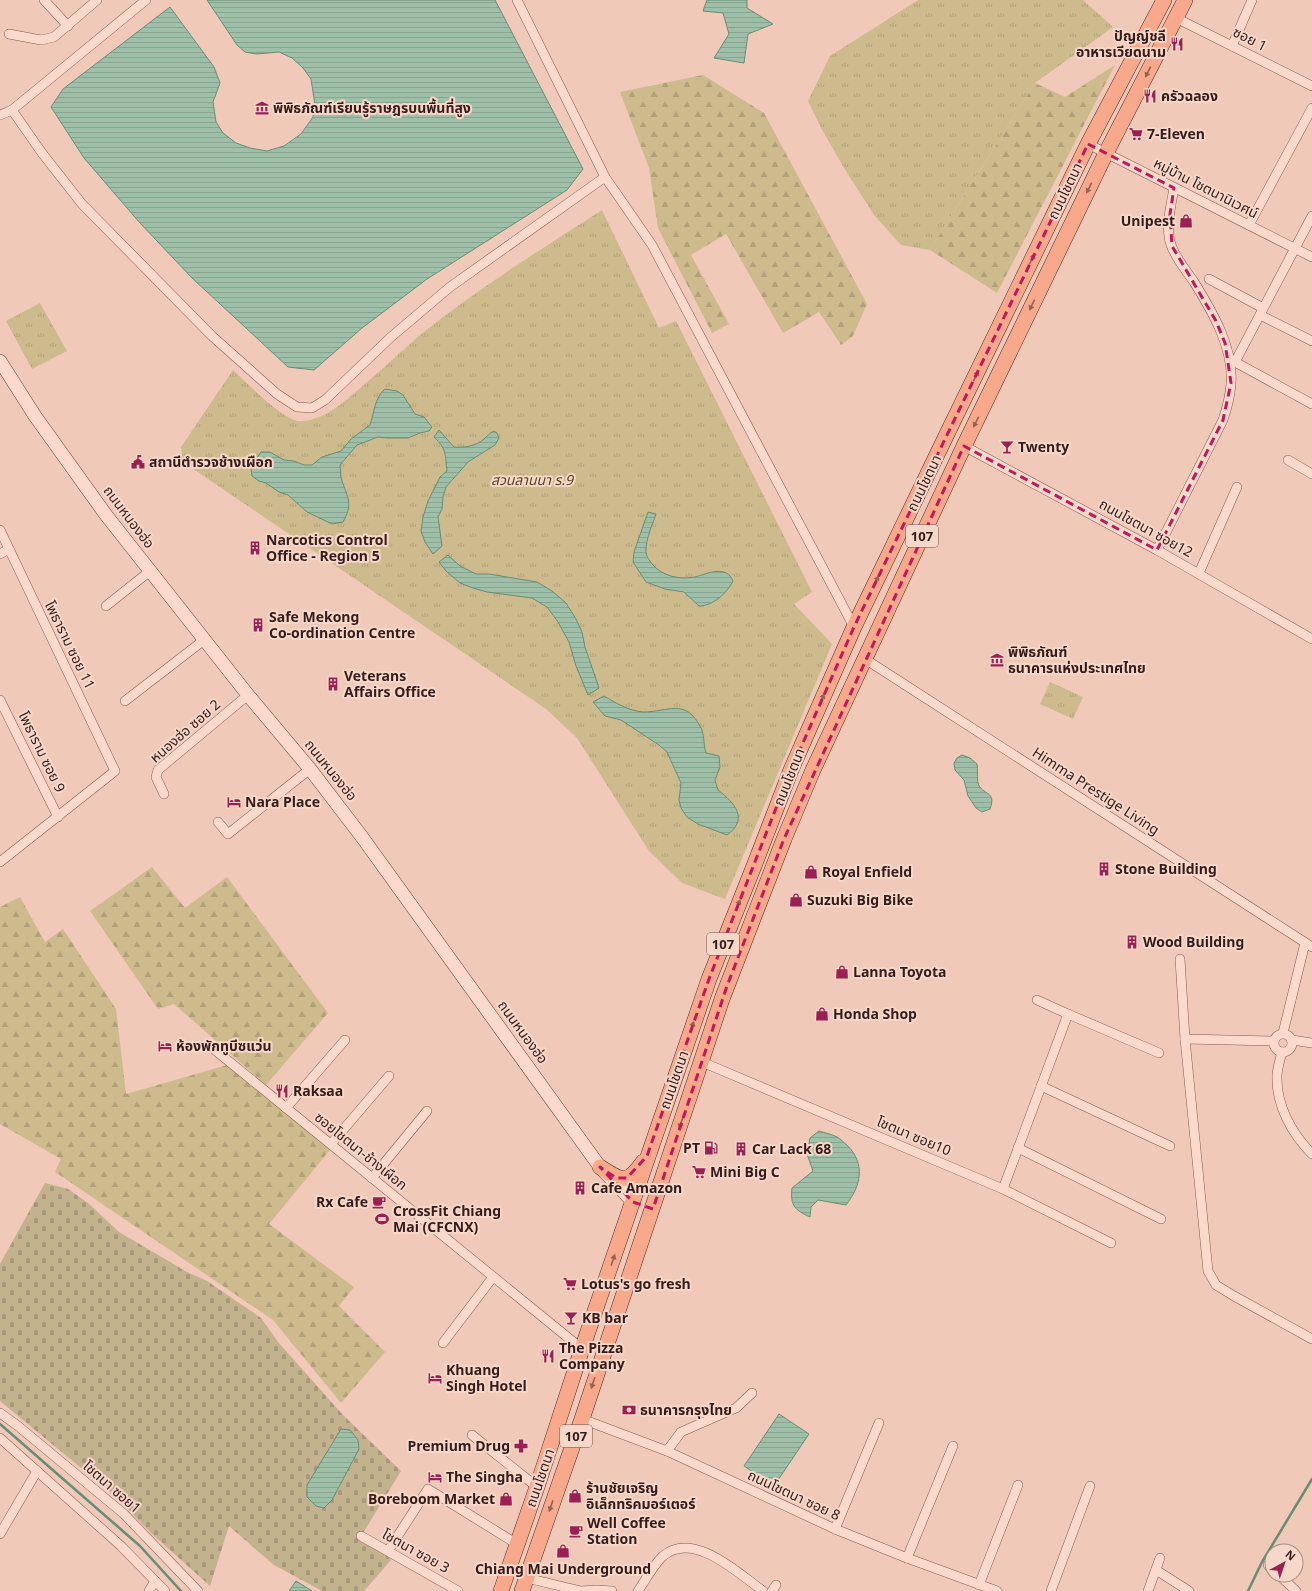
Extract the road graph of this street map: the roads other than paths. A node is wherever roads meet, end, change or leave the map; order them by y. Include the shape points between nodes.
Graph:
1 (44, 0) edge
2 (97, 0) edge
3 (146, 0) edge
4 (517, 0) edge
5 (1164, 0) edge
6 (1185, 0) edge
7 (1252, 0) edge
8 (1176, 18) junction
9 (68, 26) junction
10 (9, 34) dead end
11 (1232, 46) junction
12 (1312, 86) edge
13 (1312, 108) edge
14 (12, 110) junction
15 (0, 115) edge
16 (1088, 144) junction
17 (1106, 153) junction
18 (605, 177) junction
19 (1174, 188) junction
20 (1312, 216) edge
21 (1249, 225) junction
22 (1295, 249) junction
23 (1312, 257) edge
24 (1209, 279) dead end
25 (1261, 311) junction
26 (1312, 341) edge
27 (0, 361) edge
28 (1312, 404) edge
29 (964, 446) junction
30 (1288, 460) dead end
31 (1312, 474) edge
32 (1238, 487) dead end
33 (0, 530) edge
34 (9, 549) junction
35 (1157, 550) junction
36 (0, 554) edge
37 (150, 571) junction
38 (1199, 573) junction
39 (106, 606) dead end
40 (854, 627) junction
41 (1312, 639) edge
42 (204, 640) junction
43 (865, 659) junction
44 (248, 695) junction
45 (0, 700) edge
46 (125, 701) dead end
47 (310, 769) junction
48 (164, 794) dead end
49 (58, 817) junction
50 (218, 822) dead end
51 (0, 862) edge
52 (1309, 945) edge
53 (1180, 959) dead end
54 (709, 979) junction
55 (727, 986) junction
56 (1037, 1000) dead end
57 (1068, 1014) junction
58 (1282, 1033) junction
59 (1186, 1039) junction
60 (344, 1040) dead end
61 (1292, 1040) junction
62 (1274, 1041) junction
63 (1312, 1043) edge
64 (215, 1050) dead end
65 (1282, 1052) junction
66 (1159, 1053) dead end
67 (702, 1062) junction
68 (389, 1076) dead end
69 (1041, 1086) junction
70 (286, 1108) junction
71 (427, 1111) dead end
72 (331, 1144) junction
73 (1170, 1146) dead end
74 (1018, 1148) junction
75 (1312, 1154) edge
76 (647, 1156) junction
77 (600, 1167) junction
78 (372, 1178) junction
79 (1003, 1189) junction
80 (633, 1202) junction
81 (652, 1209) junction
82 (1160, 1218) dead end
83 (1111, 1243) dead end
84 (493, 1277) junction
85 (1312, 1339) edge
86 (443, 1343) dead end
87 (582, 1349) junction
88 (752, 1393) dead end
89 (0, 1412) edge
90 (582, 1419) junction
91 (879, 1423) dead end
92 (472, 1435) dead end
93 (0, 1438) edge
94 (953, 1446) dead end
95 (667, 1451) junction
96 (37, 1471) junction
97 (1018, 1485) dead end
98 (1090, 1486) dead end
99 (537, 1487) junction
100 (835, 1529) junction
101 (0, 1534) edge
102 (361, 1536) dead end
103 (517, 1544) junction
104 (388, 1551) junction
105 (907, 1558) junction
106 (1160, 1558) dead end
107 (1156, 1570) junction
108 (155, 1581) junction
109 (1288, 1583) edge
110 (524, 1584) edge
111 (979, 1585) junction
112 (148, 1591) edge
113 (165, 1591) edge
114 (198, 1591) edge
115 (458, 1591) edge
116 (500, 1591) edge
117 (612, 1591) edge
118 (638, 1591) edge
119 (763, 1591) edge
120 (997, 1591) edge
121 (1051, 1591) edge
122 (1148, 1591) edge
123 (1189, 1591) edge
124 (1296, 1591) edge

1 - 9 street
2 - 9 street
3 - 14 street
4 - 18 street
5 - 16 main road, ถนนโชตนา / 107
6 - 8 main road, ถนนโชตนา / 107
7 - 11 street
8 - 11 street, ซอย 1
8 -> 17 main road, ถนนโชตนา / 107
9 - 10 street via 54,37 41,40
11 - 12 street, ซอย 1
13 - 21 street
14 - 15 street
14 - 18 street via 42,154 82,204 212,336 278,394 297,407 312,408 325,400 391,337 450,287
16 - 17 street, หมู่บ้าน โชตนานิเวศน์
40 -> 16 main road, ถนนโชตนา / 107
17 - 19 street, หมู่บ้าน โชตนานิเวศน์
17 -> 29 main road, ถนนโชตนา / 107
18 - 40 street via 652,245
19 - 21 street, หมู่บ้าน โชตนานิเวศน์
19 - 35 street via 1169,230 1172,246 1216,322 1230,363 1231,383 1229,403 1223,420
20 - 22 street
21 - 22 street, หมู่บ้าน โชตนานิเวศน์
22 - 23 street, หมู่บ้าน โชตนานิเวศน์
22 - 25 street
24 - 25 street
25 - 26 street
25 - 28 street via 1234,362
27 - 37 main road, ถนนหนองฮ่อ via 35,416 106,516
29 - 35 street, ถนนโชตนา ซอย12
29 - 43 main road, ถนนโชตนา / 107
30 - 31 street
32 - 38 street
33 - 34 street, โพธาราม ซอย 11
34 - 36 street
34 - 49 street, โพธาราม ซอย 11 via 115,771
35 - 38 street, ถนนโชตนา ซอย12
37 - 39 street
37 - 42 main road, ถนนหนองฮ่อ
38 - 41 street, ถนนโชตนา ซอย12
54 -> 40 main road, ถนนโชตนา / 107 via 791,770
42 - 44 main road, ถนนหนองฮ่อ
42 - 46 street
43 - 52 street, Himma Prestige Living
43 - 55 main road, ถนนโชตนา / 107 via 813,770
44 - 47 main road, ถนนหนองฮ่อ
44 - 48 street, หนองฮ่อ ซอย 2 via 158,770 156,777
45 - 49 street, โพธาราม ซอย 9
47 - 50 street via 228,834
47 - 77 main road, ถนนหนองฮ่อ via 362,836
49 - 51 street
52 - 58 street
53 - 59 street
54 - 55 main road
76 -> 54 main road, ถนนโชตนา / 107
55 - 67 main road, ถนนโชตนา / 107
56 - 57 street
57 - 66 street
57 - 69 street
58 - 61 street via 1289,1035
58 - 62 street via 1277,1035
59 - 62 street
59 - 85 street via 1208,1270 1216,1285 1228,1293
60 - 70 street
61 - 63 street
61 - 65 street via 1290,1049
62 - 65 street via 1276,1049
64 - 70 street, ซอยโชตนา-ช้างเผือก
65 - 75 street via 1277,1075 1278,1095 1296,1136
67 - 79 street, โชตนา ซอย10
67 -> 81 main road, ถนนโชตนา / 107
68 - 72 street
69 - 73 street
69 - 74 street
70 - 72 street, ซอยโชตนา-ช้างเผือก
71 - 78 street
72 - 78 street, ซอยโชตนา-ช้างเผือก
74 - 79 street
74 - 82 street
76 - 77 main road via 636,1172 627,1178 616,1178
76 - 80 main road, ถนนโชตนา / 107
77 - 80 main road, ถนนหนองฮ่อ
78 - 84 street, ซอยโชตนา-ช้างเผือก
79 - 83 street, โชตนา ซอย10
80 - 81 main road
87 -> 80 main road, ถนนโชตนา / 107
81 -> 90 main road, ถนนโชตนา / 107
84 - 86 street
84 - 87 street, ซอยโชตนา-ช้างเผือก
87 - 99 main road, ถนนโชตนา / 107
88 - 95 street via 736,1408 681,1432
89 - 114 street, โชตนา ซอย1 via 124,1514
90 - 95 street, ถนนโชตนา ซอย 8
90 -> 110 main road, ถนนโชตนา / 107
91 - 100 street
92 - 99 street
93 - 96 street
94 - 105 street
95 - 100 street, ถนนโชตนา ซอย 8
96 - 101 street
96 - 108 street via 121,1546
97 - 111 street
98 - 121 street
99 - 103 main road, ถนนโชตนา / 107
100 - 105 street, ถนนโชตนา ซอย 8
102 - 104 street, โชตนา ซอย 3
103 - 104 street via 428,1489
103 - 116 main road, ถนนโชตนา / 107
104 - 115 street, โชตนา ซอย 3
105 - 111 street, ถนนโชตนา ซอย 8
106 - 107 street
107 - 122 street
107 - 123 street
108 - 112 street
108 - 113 street
109 - 124 street
110 - 117 street via 581,1591
111 - 120 street, ถนนโชตนา ซอย 8
118 - 119 street via 663,1556 682,1548 714,1556

